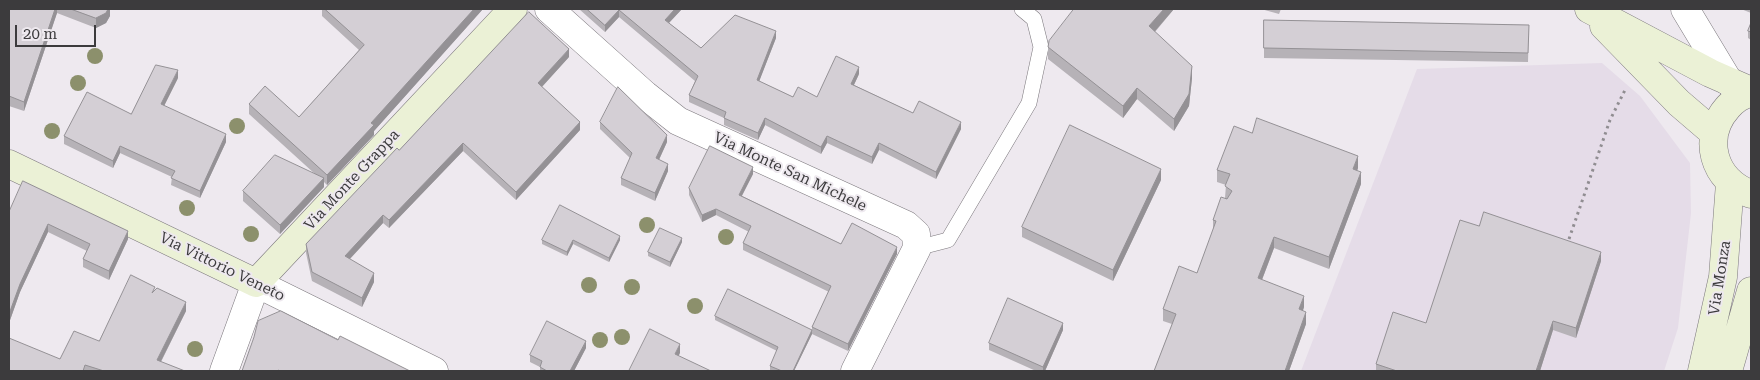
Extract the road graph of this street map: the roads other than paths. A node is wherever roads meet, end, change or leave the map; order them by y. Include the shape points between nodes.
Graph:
1 (513, 9) edge
2 (549, 9) edge
3 (1022, 9) edge
4 (1588, 9) edge
5 (1685, 9) edge
6 (1744, 89) edge
7 (1714, 133) junction
8 (9, 164) edge
9 (1741, 189) edge
10 (917, 248) junction
11 (256, 283) junction
12 (1751, 291) edge
13 (1738, 335) junction
14 (224, 371) edge
15 (434, 371) edge
16 (855, 371) edge
17 (1702, 371) edge
18 (1728, 371) edge
19 (1740, 371) edge

1 - 11 main road, Via Monte Grappa
2 - 10 street, Via Monte San Michele via 678,121 906,225 916,234
3 - 10 lane via 1034,19 1041,47 1029,103 948,240
4 - 6 main road
4 - 7 main road
5 - 6 street
6 - 7 main road via 1746,94 1731,104
7 - 9 main road via 1717,164
8 - 11 main road, Via Vittorio Veneto
9 - 17 main road, Via Monza
10 - 16 street
11 - 14 street, Via Monte Grappa
11 - 15 street, Via Vittorio Veneto
12 - 13 main road, Via Monza
13 - 18 main road, Via Monza
13 - 19 street

